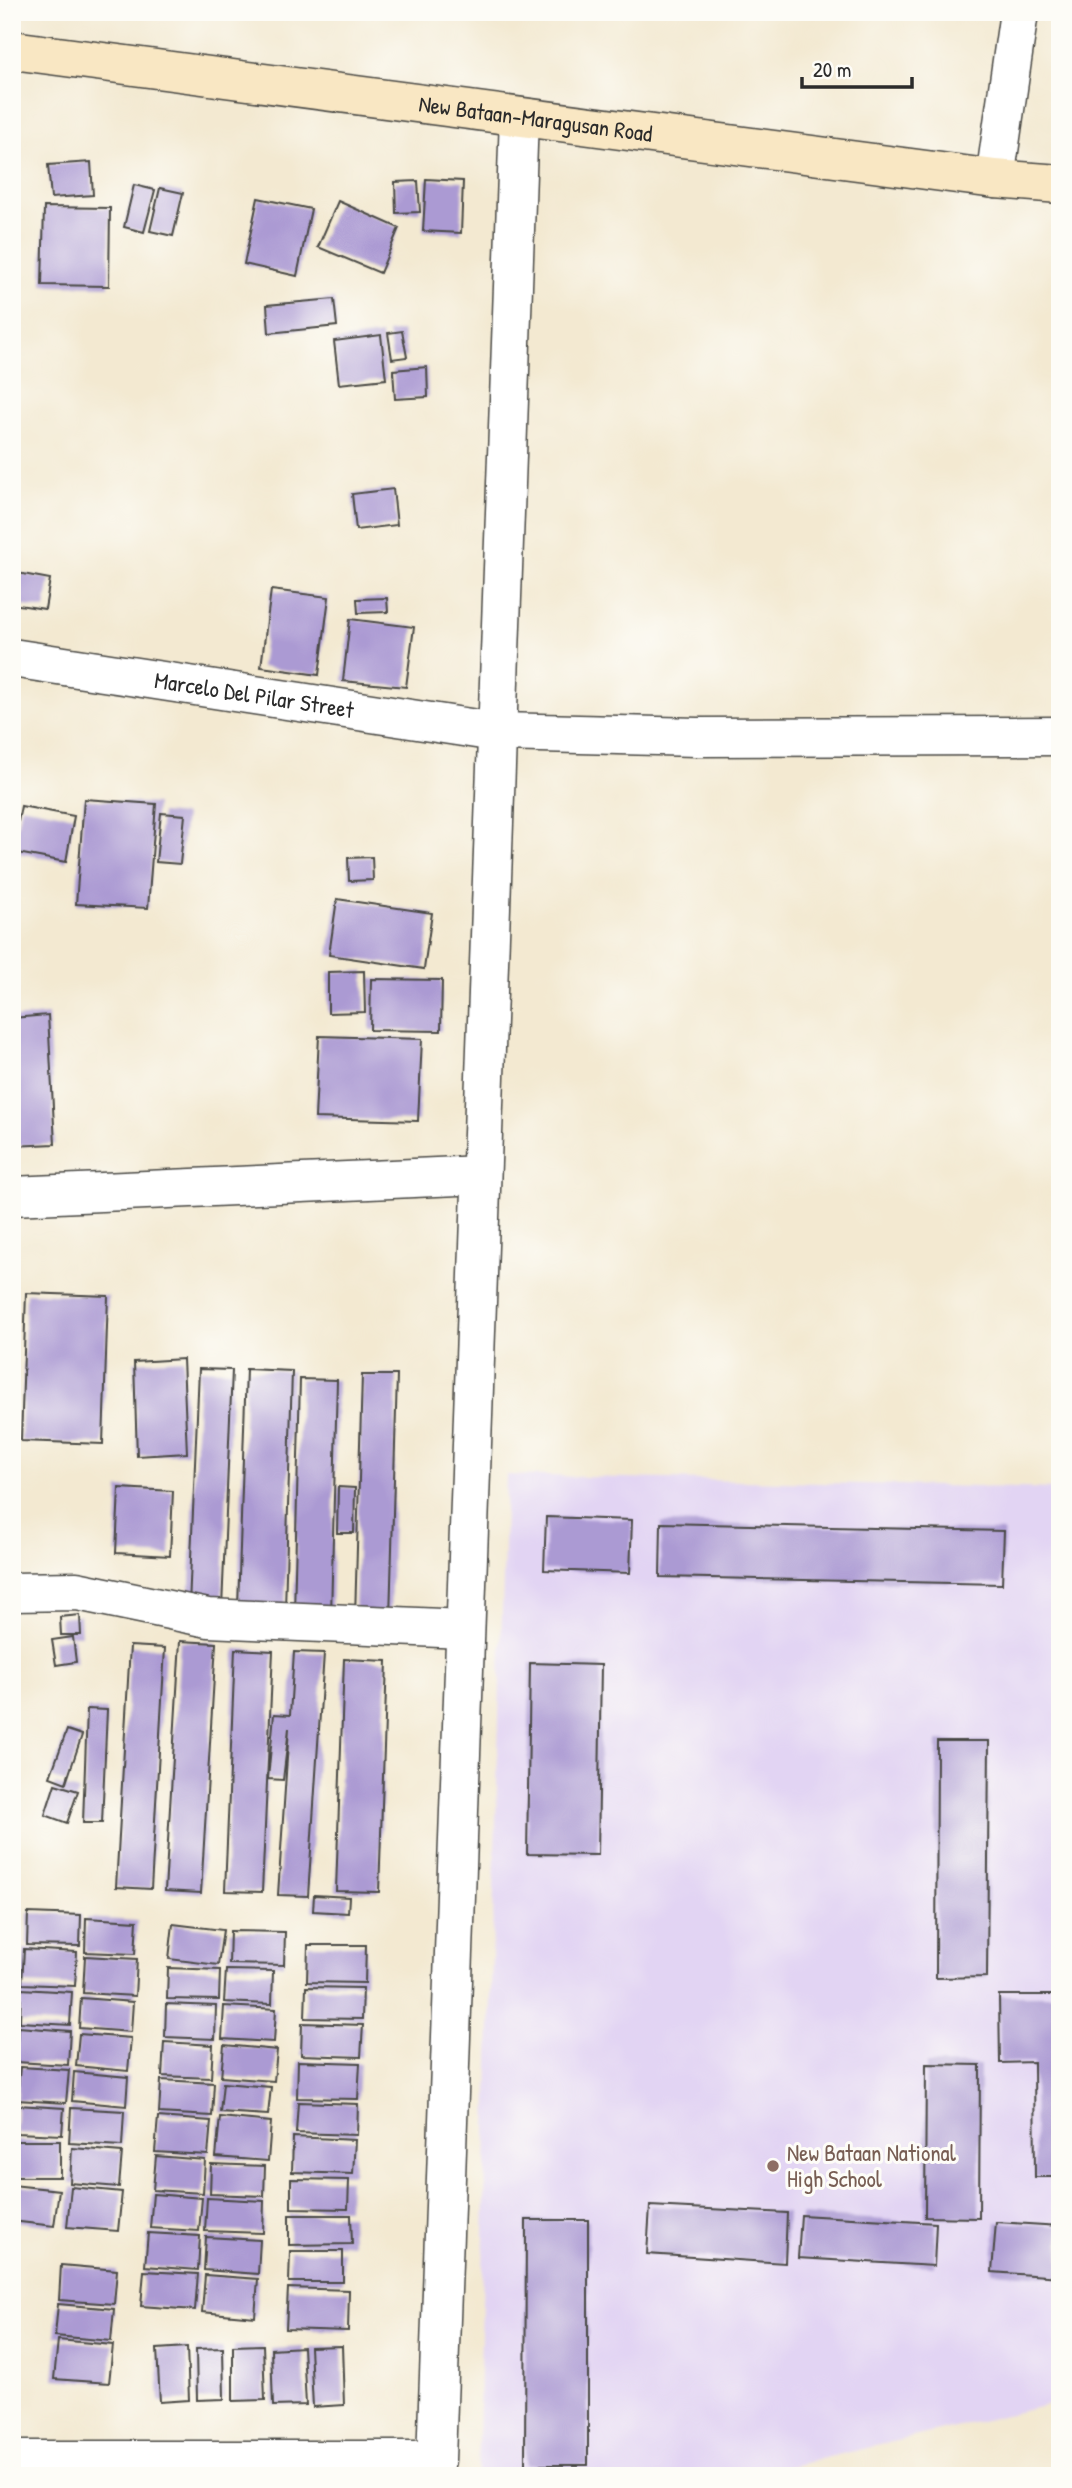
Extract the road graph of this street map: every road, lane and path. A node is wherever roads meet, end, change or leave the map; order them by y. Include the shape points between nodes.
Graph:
1 (1019, 12) edge
2 (12, 50) edge
3 (519, 117) junction
4 (995, 179) junction
5 (1060, 184) edge
6 (12, 658) edge
7 (496, 732) junction
8 (1060, 736) edge
9 (481, 1175) junction
10 (12, 1196) edge
11 (12, 1592) edge
12 (464, 1629) junction
13 (12, 2460) edge
14 (436, 2468) edge

1 - 4 street
2 - 3 main road, New Bataan-Maragusan Road
3 - 4 main road, New Bataan-Maragusan Road
3 - 7 street
4 - 5 main road, New Bataan-Maragusan Road
6 - 7 street, Marcelo Del Pilar Street
7 - 8 street, Marcelo Del Pilar Street via 697,737
7 - 9 street
9 - 10 street
9 - 12 street
11 - 12 street via 77,1591 208,1618
12 - 14 street
13 - 14 street

